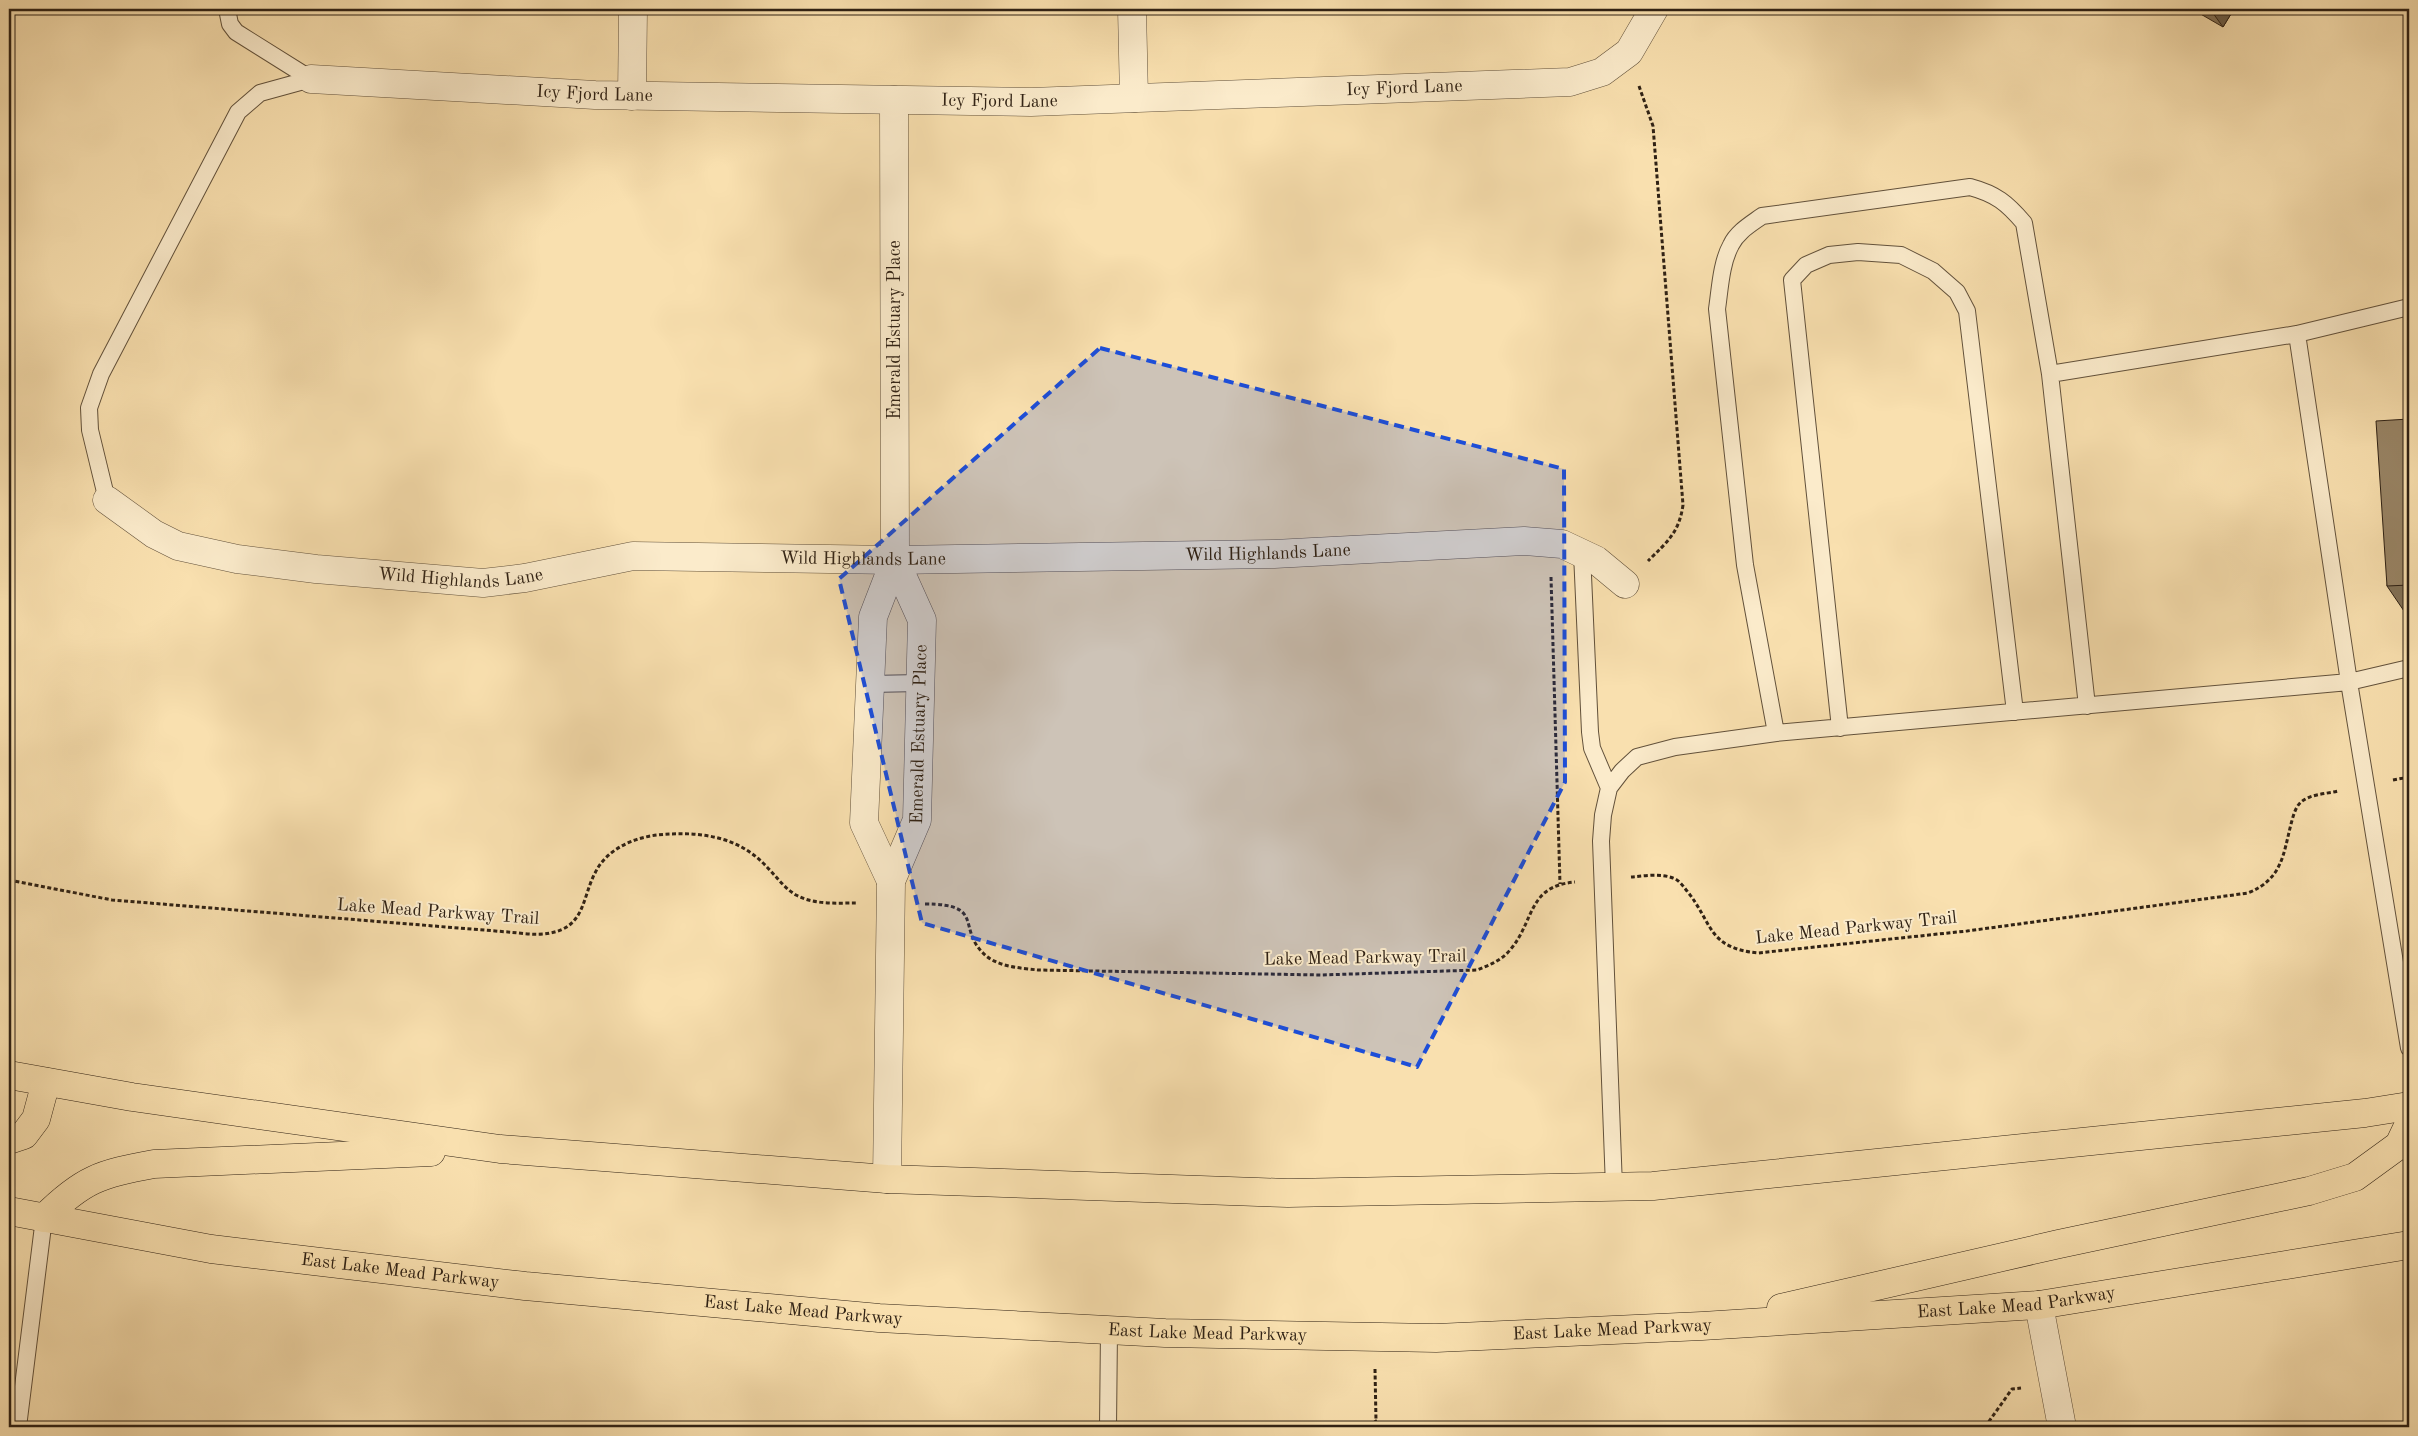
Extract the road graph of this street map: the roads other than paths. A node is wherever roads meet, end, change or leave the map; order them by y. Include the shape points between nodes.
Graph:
1 (227, 9) edge
2 (634, 9) edge
3 (1132, 9) edge
4 (1654, 9) edge
5 (310, 79) junction
6 (632, 96) junction
7 (1134, 98) junction
8 (894, 100) junction
9 (2409, 307) edge
10 (2297, 334) junction
11 (2050, 374) junction
12 (107, 500) joint
13 (1582, 553) junction
14 (895, 560) junction
15 (1625, 584) road end
16 (2409, 668) edge
17 (2349, 682) junction
18 (920, 683) junction
19 (870, 684) junction
20 (2087, 706) junction
21 (2015, 712) junction
22 (1840, 728) junction
23 (1776, 733) junction
24 (1609, 788) junction
25 (891, 881) junction
26 (2409, 1048) edge
27 (9, 1076) edge
28 (46, 1082) junction
29 (2409, 1106) edge
30 (2409, 1124) edge
31 (9, 1140) edge
32 (500, 1149) junction
33 (887, 1179) junction
34 (1614, 1187) junction
35 (9, 1211) edge
36 (44, 1218) junction
37 (2409, 1245) edge
38 (2040, 1305) junction
39 (1702, 1326) junction
40 (1109, 1330) junction
41 (18, 1427) edge
42 (1108, 1427) edge
43 (2062, 1427) edge

1 - 5 lane via 230,24 236,32
2 - 6 street
3 - 7 street
4 - 7 street, Icy Fjord Lane via 1629,52 1602,72 1570,82
5 - 6 street, Icy Fjord Lane
5 - 12 lane via 260,93 238,112 101,374 89,408 89,422
6 - 8 street, Icy Fjord Lane
7 - 8 street, Icy Fjord Lane via 1031,102
8 - 14 street, Emerald Estuary Place
9 - 10 lane
10 - 11 lane
10 - 17 lane
11 - 20 lane
11 - 23 lane via 2024,224 1993,193 1970,187 1762,216 1731,244 1717,309 1745,565
12 - 14 street, Wild Highlands Lane via 154,534 178,546 237,559 316,569 483,582 525,578 634,556
13 - 14 street, Wild Highlands Lane via 1562,544 1524,541 1274,554
13 - 15 street, Wild Highlands Lane via 1596,560
13 - 24 lane via 1590,732 1592,748
14 - 18 street, Emerald Estuary Place via 922,620
14 - 19 street, Emerald Estuary Place via 873,617
16 - 17 lane
17 - 20 lane
17 - 26 lane
18 - 19 lane
18 - 25 street, Emerald Estuary Place via 917,820
19 - 25 street, Emerald Estuary Place via 864,823
20 - 21 lane
21 - 22 lane
21 - 22 lane via 1967,311 1956,292 1933,271 1901,256 1858,252 1829,255 1806,265 1792,280
22 - 23 lane
23 - 24 lane via 1674,747 1637,758
24 - 34 lane via 1603,815 1603,880
25 - 33 street, Emerald Estuary Place
27 - 28 main road
28 - 31 main road via 36,1119 24,1135
28 - 32 main road via 132,1098
29 - 34 main road via 1673,1184
30 - 39 main road via 2399,1145 2355,1177 2310,1191 2059,1244
32 - 33 main road
32 - 36 main road via 154,1164 90,1180 68,1194
33 - 34 main road via 1288,1193
35 - 36 main road, East Lake Mead Parkway
36 - 40 main road, East Lake Mead Parkway via 211,1249 525,1286 879,1318
36 - 41 lane
37 - 38 main road, East Lake Mead Parkway
38 - 39 main road, East Lake Mead Parkway
38 - 43 street
39 - 40 main road, East Lake Mead Parkway via 1469,1338
40 - 42 lane

